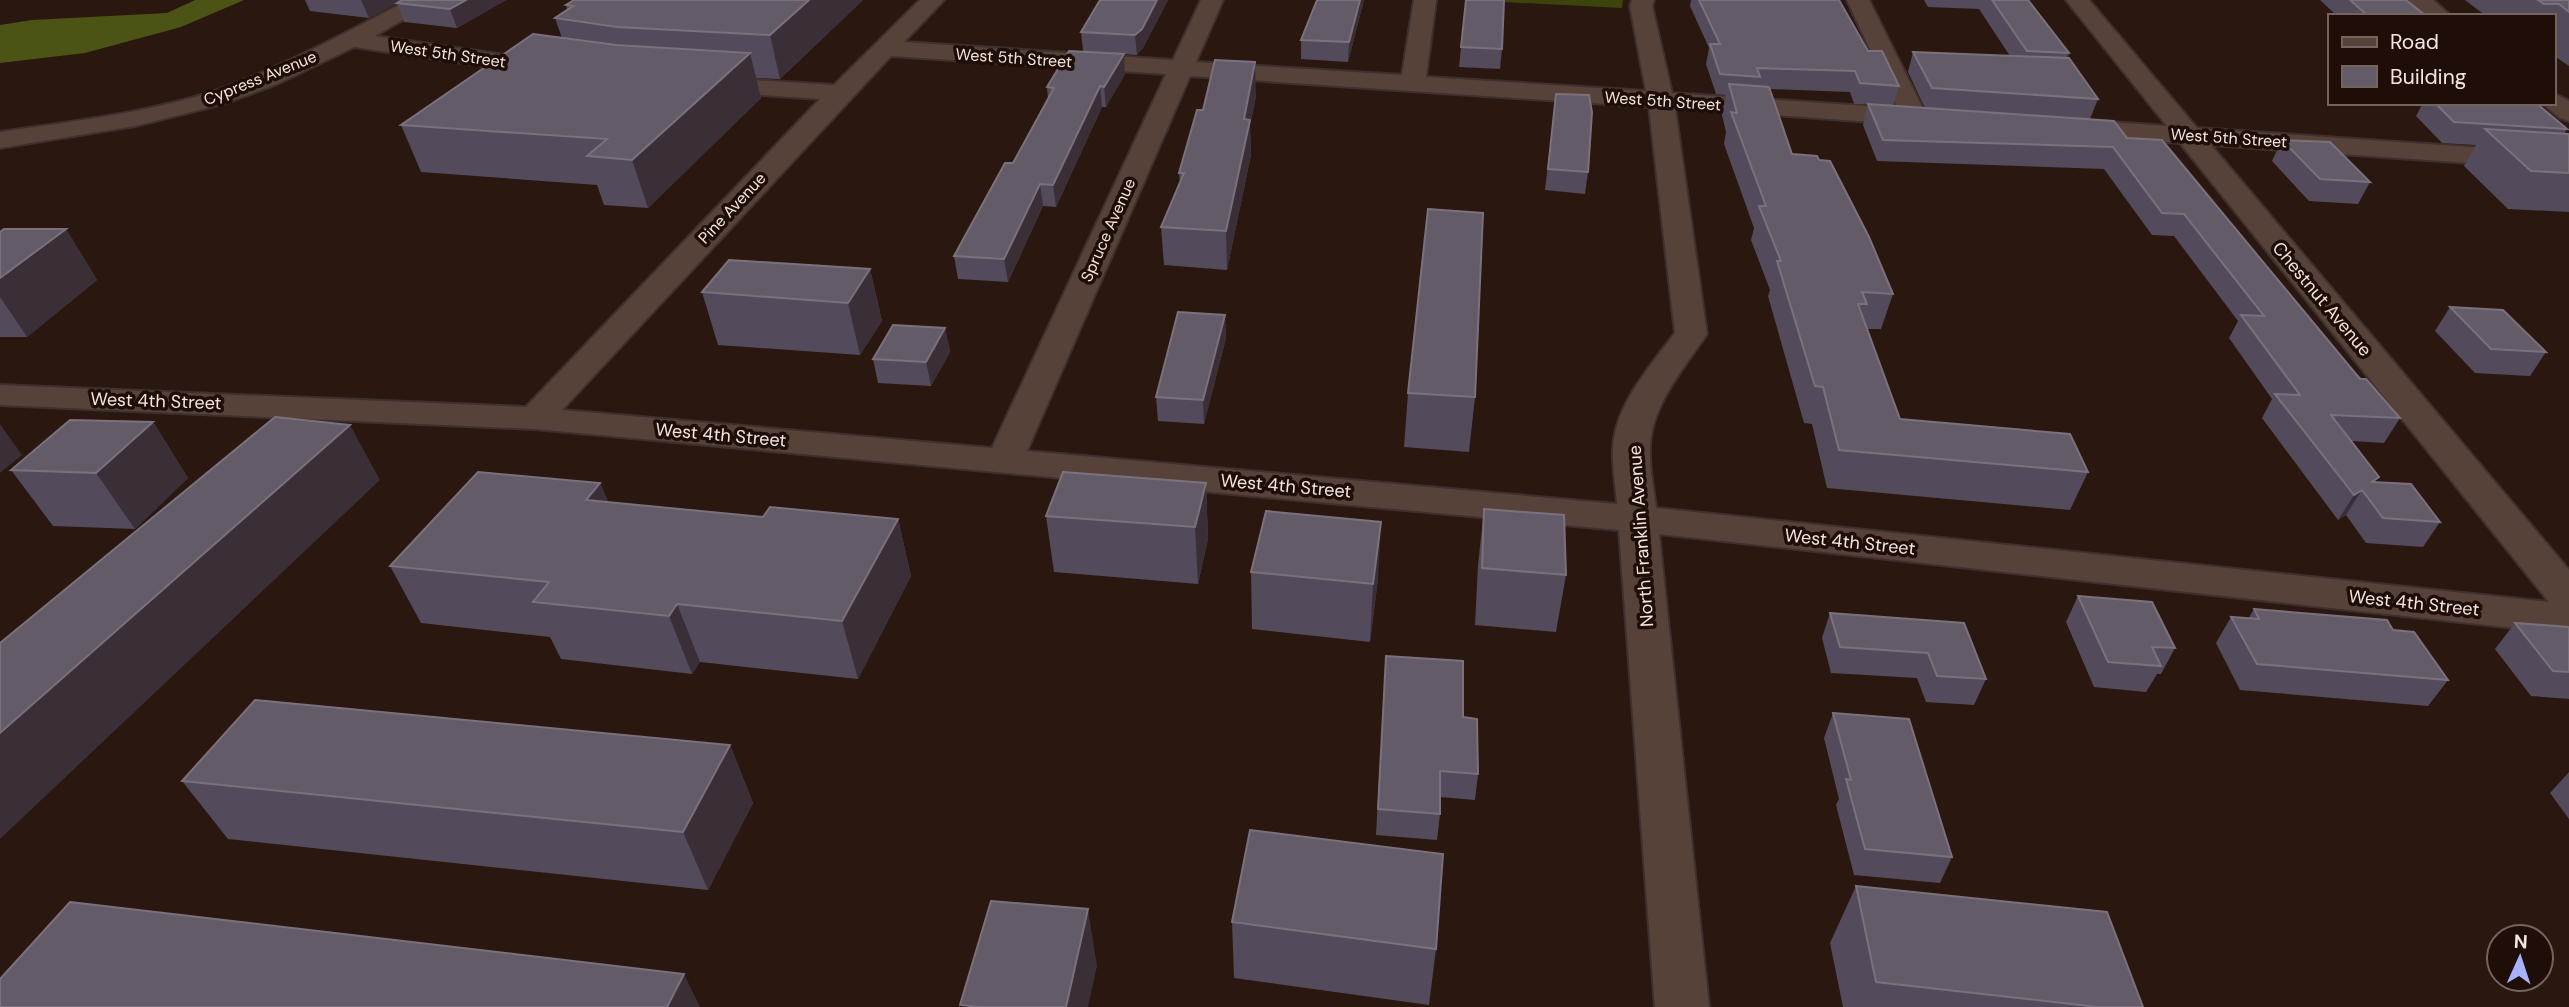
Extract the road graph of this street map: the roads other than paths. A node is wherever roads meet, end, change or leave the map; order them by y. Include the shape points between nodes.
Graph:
1 (426, 0) edge
2 (933, 0) edge
3 (1212, 0) edge
4 (1425, 0) edge
5 (1643, 0) edge
6 (1858, 0) edge
7 (2077, 0) edge
8 (2419, 0) edge
9 (2437, 14) edge
10 (349, 40) junction
11 (883, 48) junction
12 (563, 70) edge
13 (1180, 70) junction
14 (686, 83) edge
15 (1413, 85) junction
16 (840, 93) junction
17 (1661, 101) junction
18 (1914, 117) junction
19 (1941, 118) edge
20 (2037, 125) edge
21 (2187, 135) junction
22 (0, 140) edge
23 (2569, 162) edge
24 (0, 395) edge
25 (535, 418) junction
26 (1005, 460) junction
27 (1638, 519) junction
28 (2569, 598) edge
29 (2569, 619) edge
30 (1682, 1007) edge

1 - 10 street, Cypress Avenue
2 - 11 street, Pine Avenue
3 - 13 street, Spruce Avenue
4 - 15 street
5 - 17 street, North Franklin Avenue
6 - 18 street
7 - 21 street, Chestnut Avenue
8 - 9 street
10 - 12 street, West 5th Street
10 - 22 street, Cypress Avenue via 291,69 215,98 146,116
11 - 13 street, West 5th Street
11 - 16 street, Pine Avenue
13 - 15 street, West 5th Street
13 - 26 street, Spruce Avenue
14 - 16 street
15 - 17 street, West 5th Street
16 - 25 street, Pine Avenue
17 - 18 street, West 5th Street
17 - 27 street, North Franklin Avenue via 1691,334 1656,382 1639,418 1631,447
18 - 19 street, West 5th Street
20 - 21 street, West 5th Street
21 - 23 street, West 5th Street
21 - 28 street, Chestnut Avenue
24 - 25 street, West 4th Street
25 - 26 street, West 4th Street
26 - 27 street, West 4th Street
27 - 29 street, West 4th Street
27 - 30 street, North Franklin Avenue

